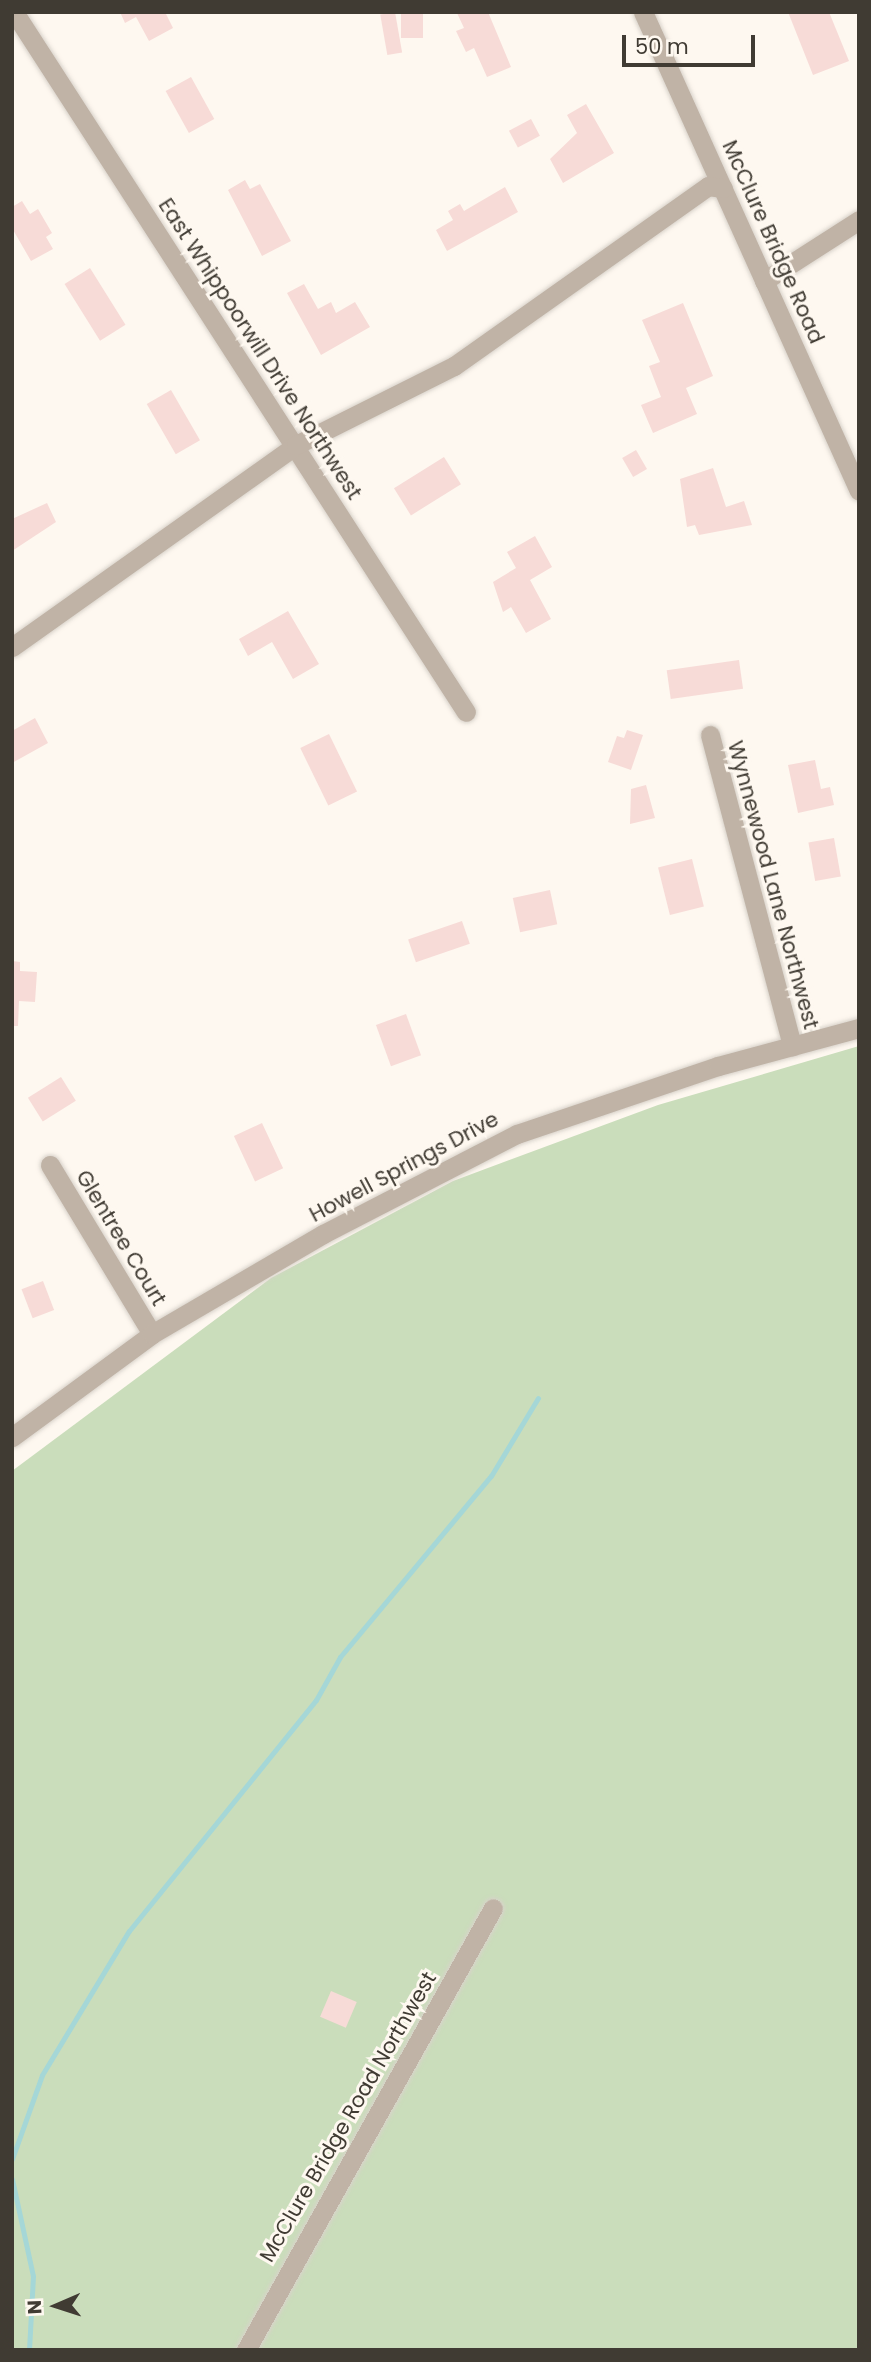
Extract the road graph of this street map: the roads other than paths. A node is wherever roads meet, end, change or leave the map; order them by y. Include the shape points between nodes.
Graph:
1 (14, 12) edge
2 (643, 12) edge
3 (723, 188) junction
4 (859, 220) edge
5 (764, 281) junction
6 (296, 445) junction
7 (859, 491) edge
8 (12, 647) edge
9 (466, 712) dead end
10 (710, 735) dead end
11 (859, 1028) edge
12 (792, 1046) junction
13 (50, 1165) dead end
14 (152, 1334) junction
15 (12, 1437) edge
16 (493, 1908) dead end
17 (246, 2350) edge

1 - 6 street, East Whippoorwill Drive Northwest
2 - 3 street, McClure Bridge Road
3 - 5 street, McClure Bridge Road
3 - 6 street via 708,186 454,366
4 - 5 street
5 - 7 street, McClure Bridge Road
6 - 8 street
6 - 9 street, East Whippoorwill Drive Northwest
10 - 12 street, Wynnewood Lane Northwest
11 - 12 street, Howell Springs Drive
12 - 14 street, Howell Springs Drive via 517,1134 323,1234
13 - 14 street, Glentree Court
14 - 15 street, Howell Springs Drive
16 - 17 street, McClure Bridge Road Northwest

